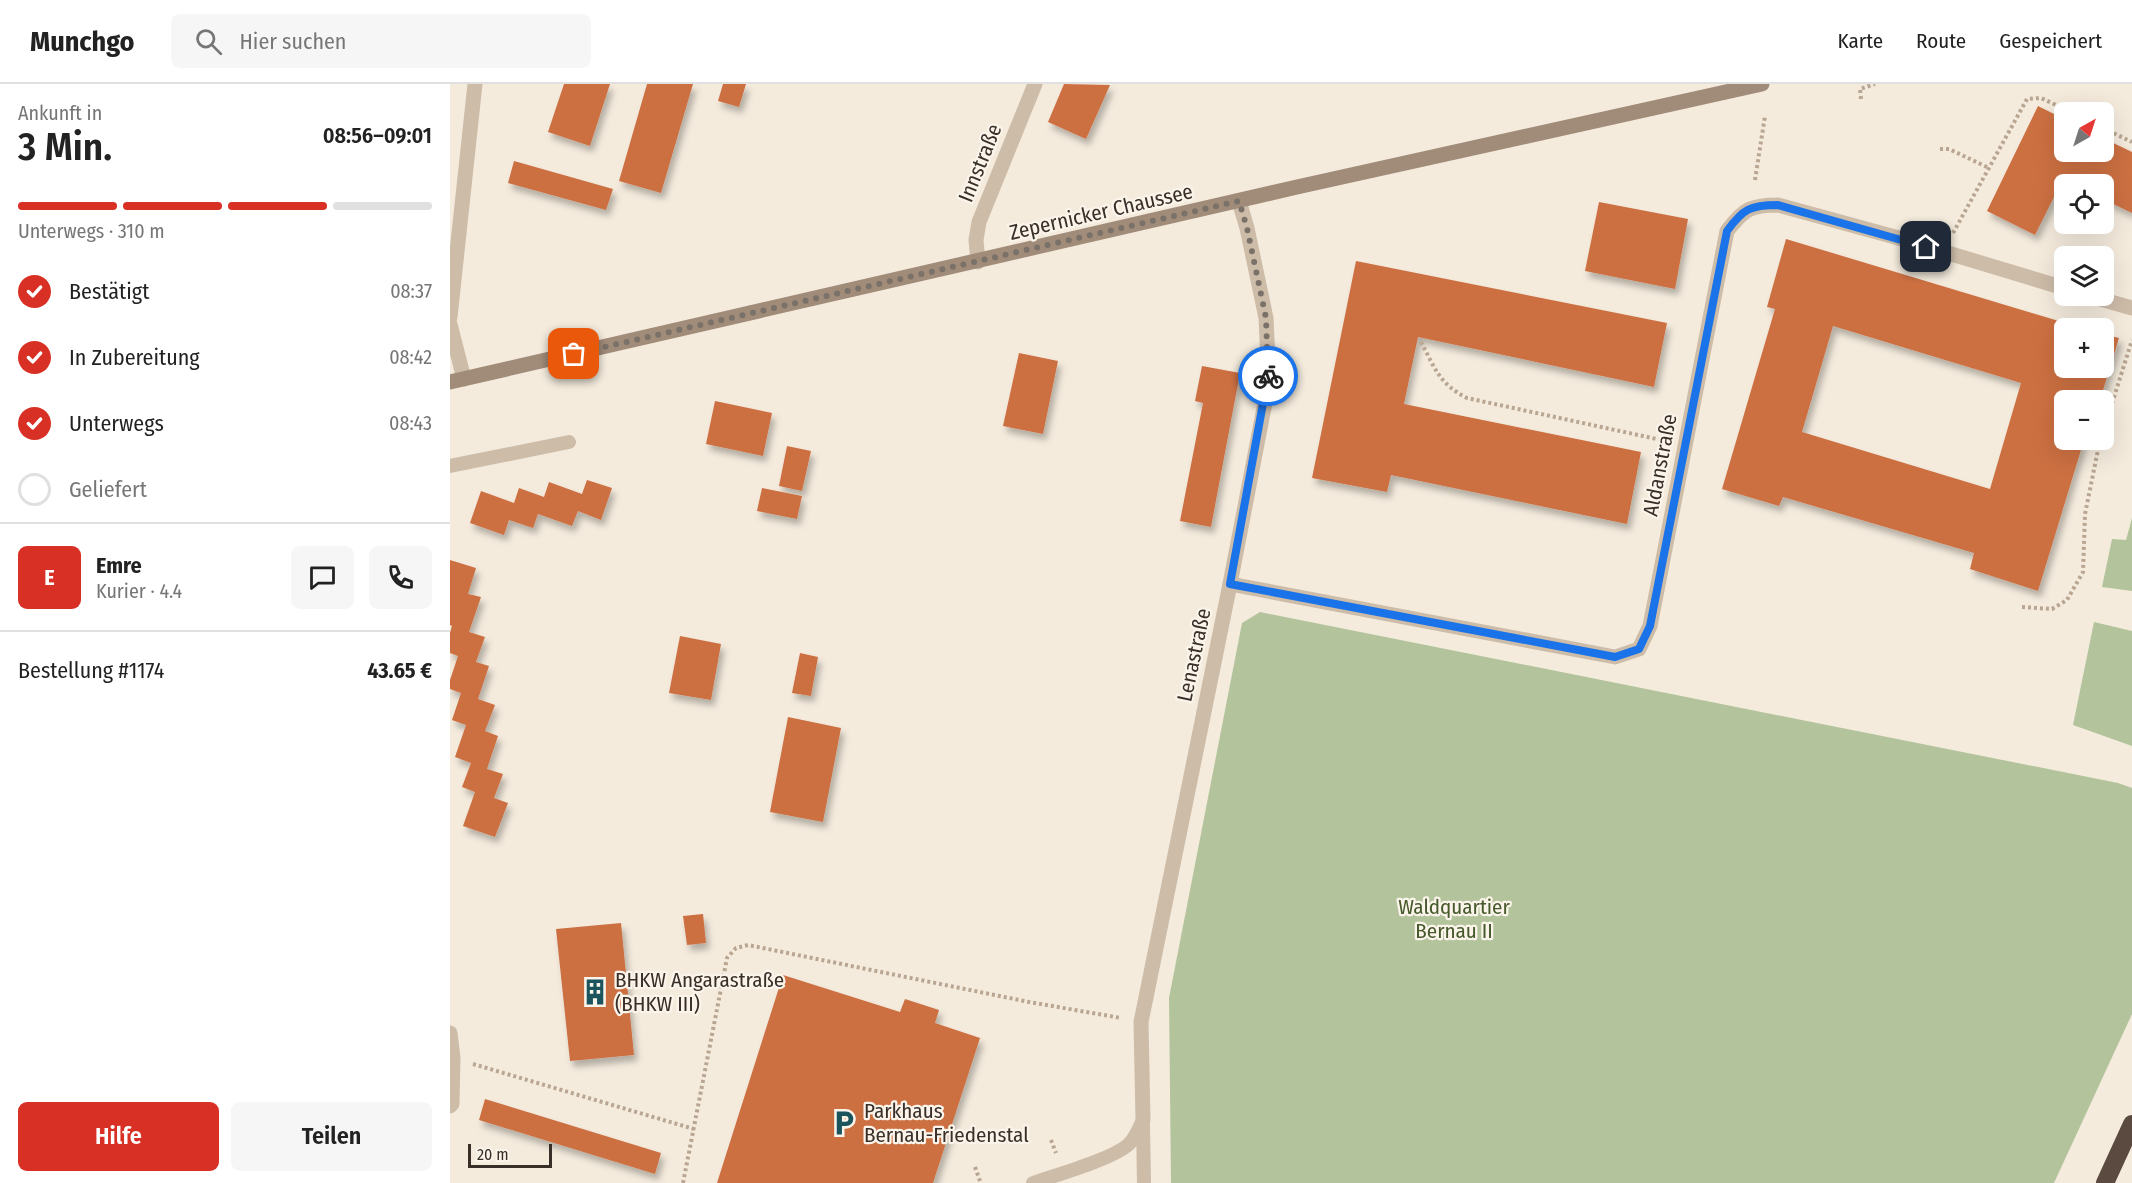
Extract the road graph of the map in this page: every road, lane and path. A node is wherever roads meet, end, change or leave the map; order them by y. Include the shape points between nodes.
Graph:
1 (476, 84) edge
2 (1035, 84) edge
3 (1762, 84) edge
4 (1875, 84) edge
5 (1861, 99) dead end
6 (2054, 104) edge
7 (1765, 116) dead end
8 (2114, 133) edge
9 (2132, 142) edge
10 (1940, 149) dead end
11 (1989, 168) junction
12 (1755, 180) dead end
13 (1239, 201) junction
14 (1942, 252) junction
15 (978, 262) junction
16 (2054, 285) edge
17 (2114, 303) edge
18 (2132, 308) edge
19 (450, 317) edge
20 (450, 324) edge
21 (2132, 340) edge
22 (1421, 342) dead end
23 (457, 381) edge
24 (2114, 397) edge
25 (569, 442) dead end
26 (1670, 442) dead end
27 (2098, 450) edge
28 (450, 466) edge
29 (1230, 584) junction
30 (2022, 607) dead end
31 (1141, 1022) junction
32 (450, 1033) edge
33 (453, 1058) junction
34 (450, 1106) edge
35 (1143, 1120) junction
36 (2132, 1124) edge
37 (694, 1129) junction
38 (1051, 1140) dead end
39 (1056, 1153) dead end
40 (975, 1167) dead end
41 (980, 1181) dead end
42 (683, 1183) edge
43 (1033, 1183) edge
44 (1144, 1183) edge
45 (2105, 1183) edge

1 - 19 street
2 - 15 street, Innstraße via 979,222
3 - 13 main road, Zepernicker Chaussee
4 - 5 path via 1860,89
6 - 11 path via 2041,98 2027,99
7 - 12 path
8 - 9 path
10 - 11 path
11 - 14 path
13 - 15 main road, Zepernicker Chaussee
13 - 29 street, Lenastraße via 1266,318 1269,382
14 - 16 street, Aldanstraße
14 - 29 street, Aldanstraße via 1778,205 1757,205 1741,212 1727,231 1650,626 1639,649 1615,657
15 - 23 main road, Zepernicker Chaussee
17 - 18 street
20 - 23 street
21 - 24 path
22 - 26 path via 1444,383 1467,398
25 - 28 lane
27 - 30 path via 2085,514 2083,572 2067,600 2052,609
29 - 31 street, Lenastraße
31 - 35 street, Lenastraße
31 - 37 path via 748,945 736,948 727,958
32 - 33 street
33 - 34 street
33 - 37 path
35 - 43 lane via 1134,1139 1117,1152
35 - 44 lane
36 - 45 highway
37 - 42 path
38 - 39 path
40 - 41 path

